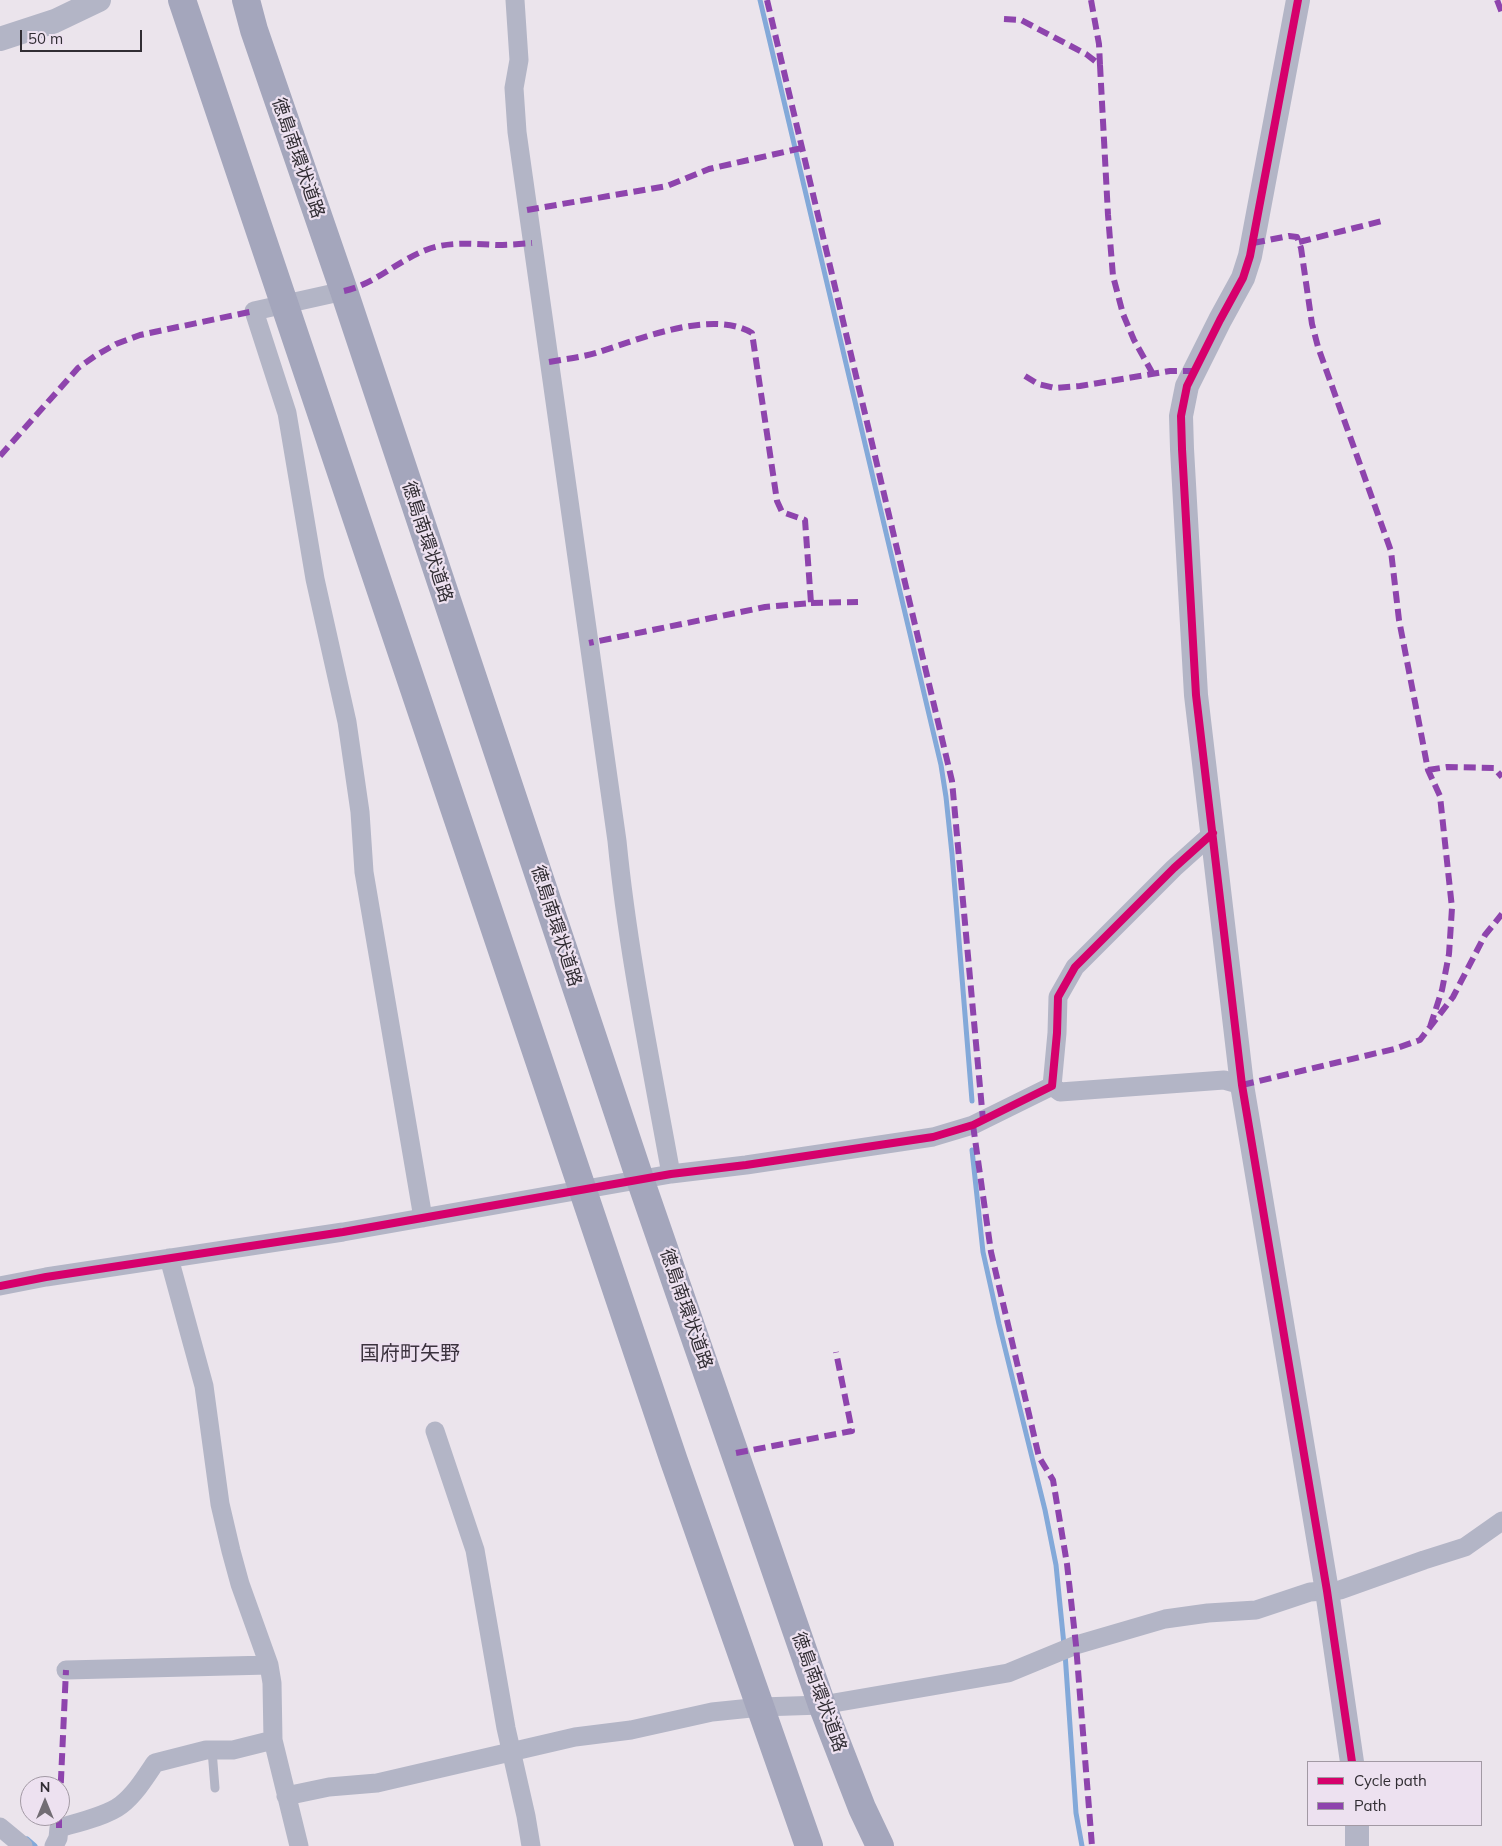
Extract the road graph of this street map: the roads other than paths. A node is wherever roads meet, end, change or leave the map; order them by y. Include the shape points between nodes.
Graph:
1 (99, 0) edge
2 (182, 0) edge
3 (246, 0) edge
4 (515, 0) edge
5 (1298, 0) edge
6 (0, 39) edge
7 (344, 291) junction
8 (285, 304) junction
9 (1213, 833) junction
10 (1242, 1085) junction
11 (1052, 1086) junction
12 (671, 1174) junction
13 (640, 1179) junction
14 (582, 1189) junction
15 (423, 1218) junction
16 (169, 1258) junction
17 (0, 1286) edge
18 (435, 1431) dead end
19 (1502, 1521) edge
20 (1327, 1591) junction
21 (269, 1665) junction
22 (66, 1670) dead end
23 (822, 1706) junction
24 (761, 1707) junction
25 (273, 1740) junction
26 (212, 1750) junction
27 (512, 1752) junction
28 (1352, 1761) edge
29 (215, 1788) dead end
30 (286, 1796) junction
31 (1357, 1826) edge
32 (0, 1827) edge
33 (23, 1846) edge
34 (54, 1846) edge
35 (300, 1846) edge
36 (531, 1846) edge
37 (809, 1846) edge
38 (880, 1846) edge
39 (1357, 1846) edge

1 - 6 street via 55,21
2 - 8 highway
3 - 7 highway, 徳島南環状道路
4 - 12 street via 519,60 514,88 517,132 622,890
5 - 9 street via 1250,256 1243,278 1187,386 1182,416 1196,695
7 - 8 street
7 - 13 highway, 徳島南環状道路
8 - 14 highway
8 - 15 street via 254,311 287,413 314,579 347,722 360,812 364,872
9 - 10 street
9 - 11 street via 1075,966 1058,997
10 - 11 street via 1224,1080 1060,1092
10 - 20 street
11 - 12 street via 973,1125 933,1136
12 - 13 street
13 - 14 street
13 - 23 highway, 徳島南環状道路
14 - 15 street
14 - 24 highway
15 - 16 street
16 - 17 street
16 - 21 street via 204,1386 220,1504 231,1551
18 - 27 street via 475,1550
19 - 20 street via 1465,1547 1340,1590
20 - 23 street via 1310,1592 1256,1610 1165,1619 1063,1650 1008,1672
20 - 28 street
21 - 22 street
21 - 25 street
23 - 24 street
23 - 38 highway, 徳島南環状道路
24 - 27 street via 712,1712 631,1730 575,1736
24 - 37 highway
25 - 26 street via 233,1750
25 - 30 street
26 - 29 lane
26 - 34 street via 155,1763 140,1786 120,1806 59,1828
27 - 30 street via 377,1783 329,1787
27 - 36 street
30 - 35 street
31 - 39 street
32 - 33 street

